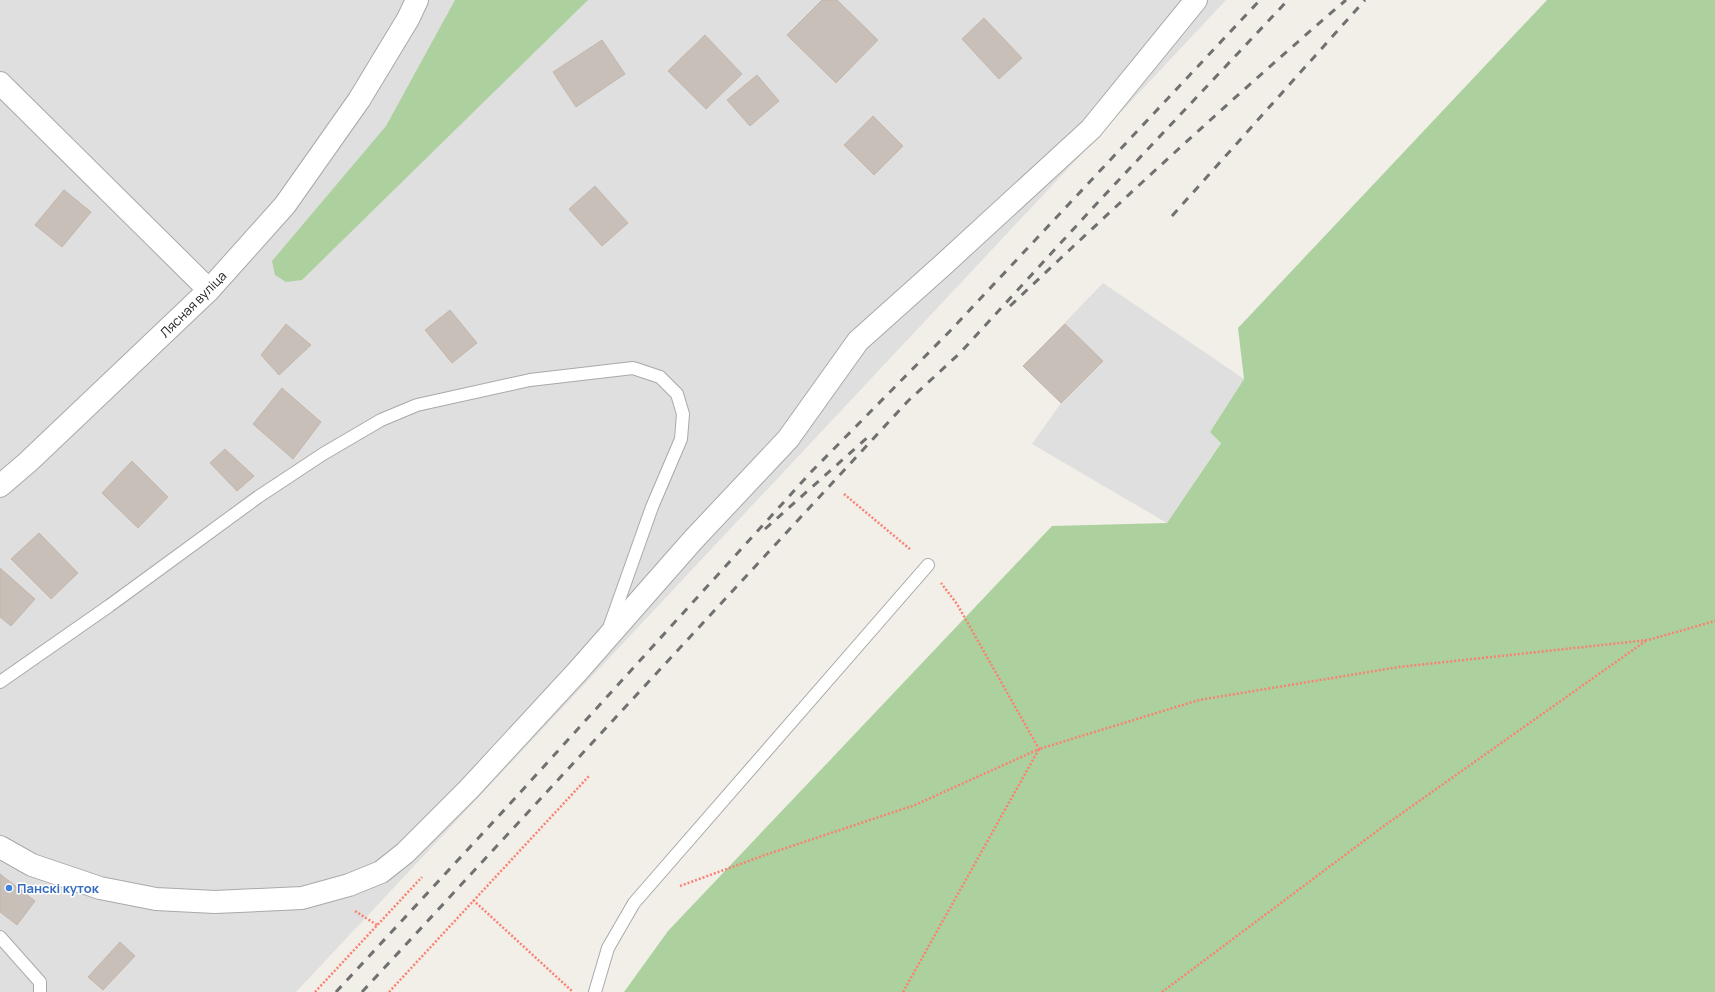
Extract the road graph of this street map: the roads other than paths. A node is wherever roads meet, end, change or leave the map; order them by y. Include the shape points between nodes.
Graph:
1 (417, 0) edge
2 (1196, 0) edge
3 (0, 83) edge
4 (209, 290) junction
5 (0, 486) edge
6 (928, 565) road end
7 (604, 643) junction
8 (0, 682) edge
9 (0, 847) edge
10 (0, 936) edge
11 (40, 992) edge
12 (595, 992) edge

1 - 4 street, Лясная вуліца via 360,100 286,205
2 - 7 street via 1091,129 858,341 788,439 693,540
3 - 4 street
4 - 5 street, Лясная вуліца
6 - 12 lane via 634,903 608,948
7 - 8 lane via 652,507 681,439 683,414 677,394 660,377 633,368 530,380 417,405 380,420 258,496 109,606
7 - 9 street via 405,854 381,872 349,885 302,898 215,902 156,899 100,888 32,865
10 - 11 lane via 40,982

